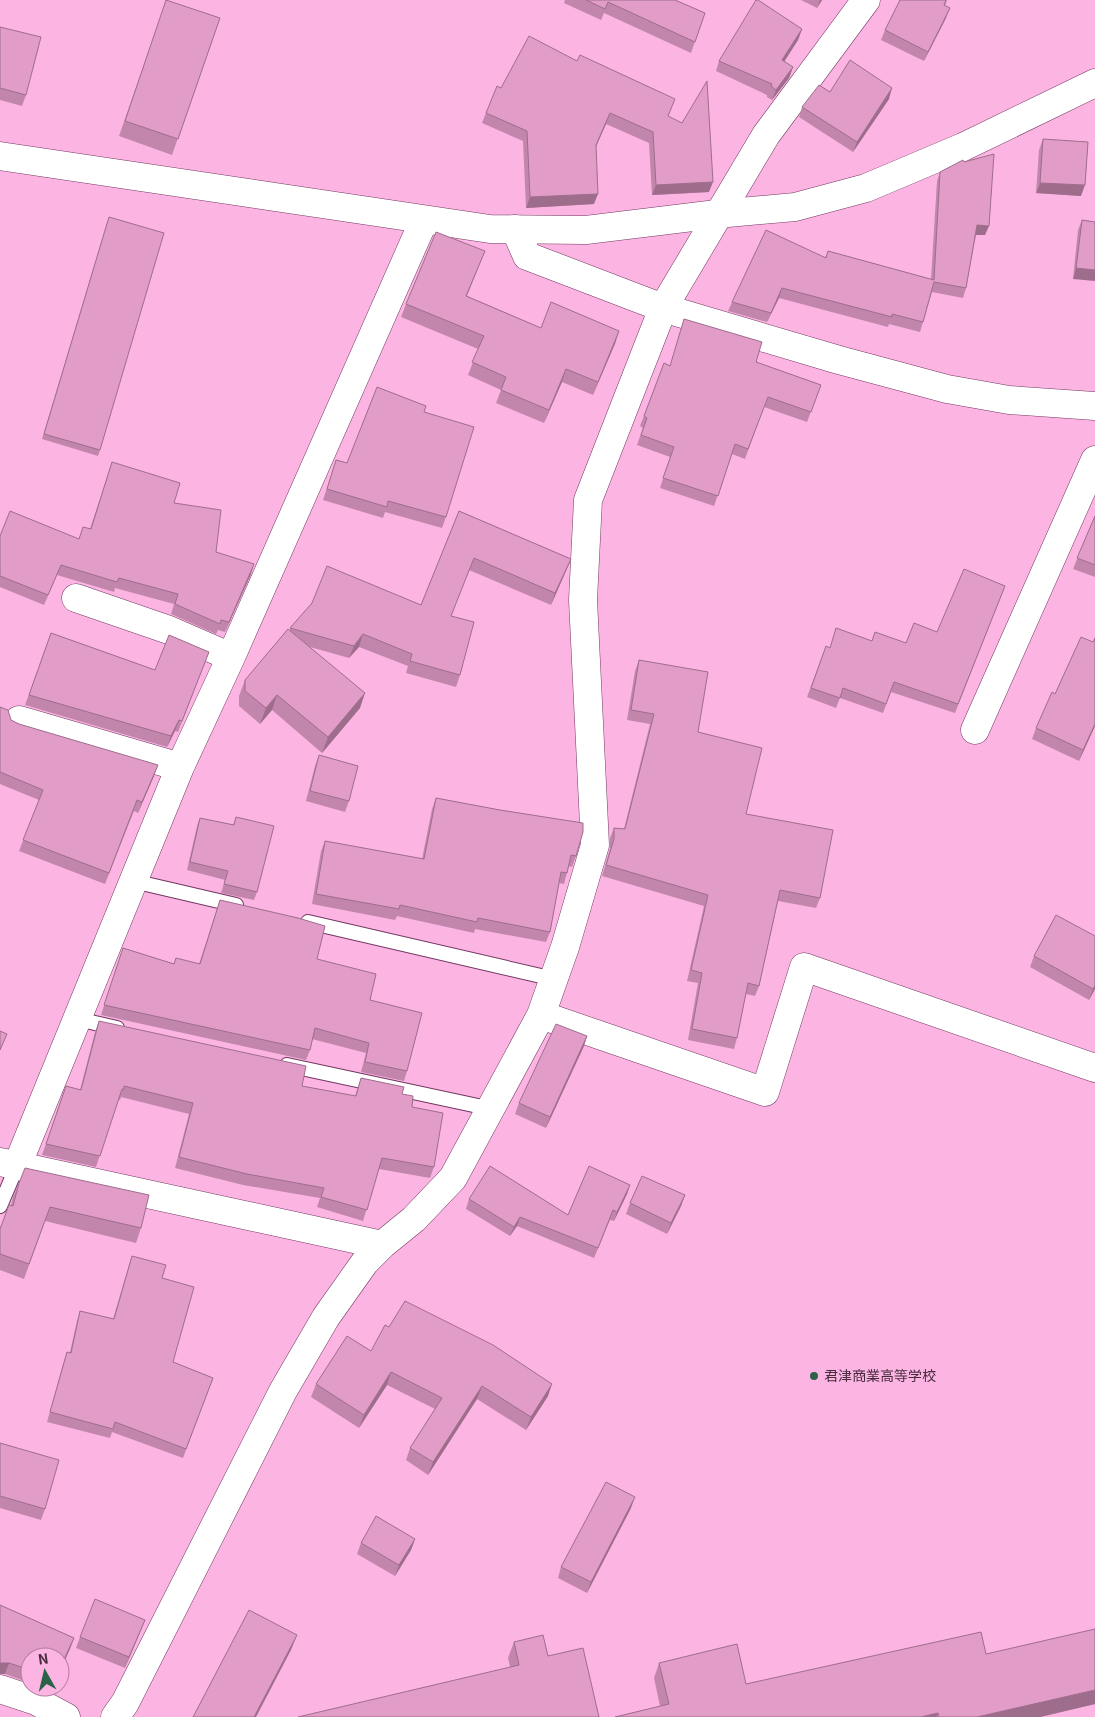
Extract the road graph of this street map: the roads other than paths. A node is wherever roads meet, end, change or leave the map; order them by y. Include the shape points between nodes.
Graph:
1 (866, 0) edge
2 (1095, 83) edge
3 (0, 156) edge
4 (718, 214) junction
5 (424, 220) junction
6 (515, 230) junction
7 (663, 308) junction
8 (1095, 406) edge
9 (1095, 460) edge
10 (76, 598) dead end
11 (231, 657) junction
12 (19, 720) dead end
13 (975, 730) dead end
14 (180, 767) junction
15 (133, 881) junction
16 (248, 908) edge
17 (296, 919) edge
18 (554, 979) junction
19 (541, 1015) junction
20 (77, 1019) junction
21 (135, 1032) edge
22 (270, 1061) edge
23 (1095, 1068) edge
24 (492, 1109) junction
25 (8, 1164) edge
26 (0, 1206) edge
27 (382, 1245) junction
28 (0, 1689) edge
29 (66, 1717) edge
30 (115, 1717) edge

1 - 4 street via 766,135
2 - 4 street via 963,147 866,188 795,207
3 - 5 street
4 - 6 street via 586,230
4 - 7 street
5 - 6 street
5 - 11 street
6 - 7 street via 527,256
7 - 8 street via 947,389 1009,400
7 - 18 street via 588,500 584,600 595,846
9 - 13 street
10 - 11 street via 170,630
11 - 14 street
12 - 14 street
14 - 15 street
15 - 16 lane
15 - 20 street
17 - 18 lane
18 - 19 street
19 - 23 street via 765,1092 804,967
19 - 24 street
20 - 21 lane
20 - 25 street
22 - 24 lane
24 - 27 street via 453,1178 414,1219
25 - 26 lane
25 - 27 street
27 - 30 street via 365,1262 326,1318 283,1391
28 - 29 street via 36,1701

